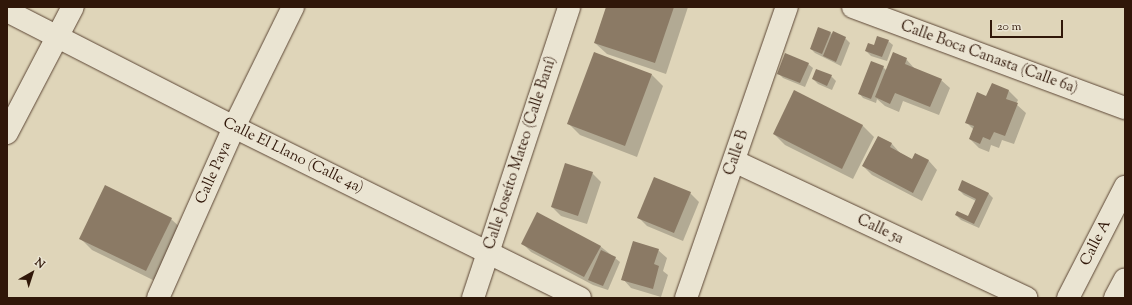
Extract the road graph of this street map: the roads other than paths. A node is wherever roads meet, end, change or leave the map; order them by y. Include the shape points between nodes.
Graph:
1 (73, 7) edge
2 (293, 7) edge
3 (569, 7) edge
4 (788, 7) edge
5 (853, 7) edge
6 (7, 11) edge
7 (57, 36) junction
8 (1125, 108) edge
9 (234, 127) junction
10 (7, 133) edge
11 (734, 161) junction
12 (1125, 188) edge
13 (488, 252) junction
14 (1125, 279) edge
15 (158, 298) edge
16 (473, 298) edge
17 (580, 298) edge
18 (686, 298) edge
19 (1026, 298) edge
20 (1068, 298) edge
21 (1116, 298) edge

1 - 7 street
2 - 9 street, Calle Paya
3 - 13 street, Calle Joseíto Mateo (Calle Baní)
4 - 11 street, Calle B
5 - 8 street, Calle Boca Canasta (Calle 6a)
6 - 7 street, Calle El Llano (Calle 4a)
7 - 9 street, Calle El Llano (Calle 4a)
7 - 10 street
9 - 13 street, Calle El Llano (Calle 4a)
9 - 15 street, Calle Paya
11 - 18 street, Calle B
11 - 19 street, Calle 5a
12 - 20 street, Calle A
13 - 16 street, Calle Joseíto Mateo (Calle Baní)
13 - 17 street, Calle El Llano (Calle 4a)
14 - 21 street

